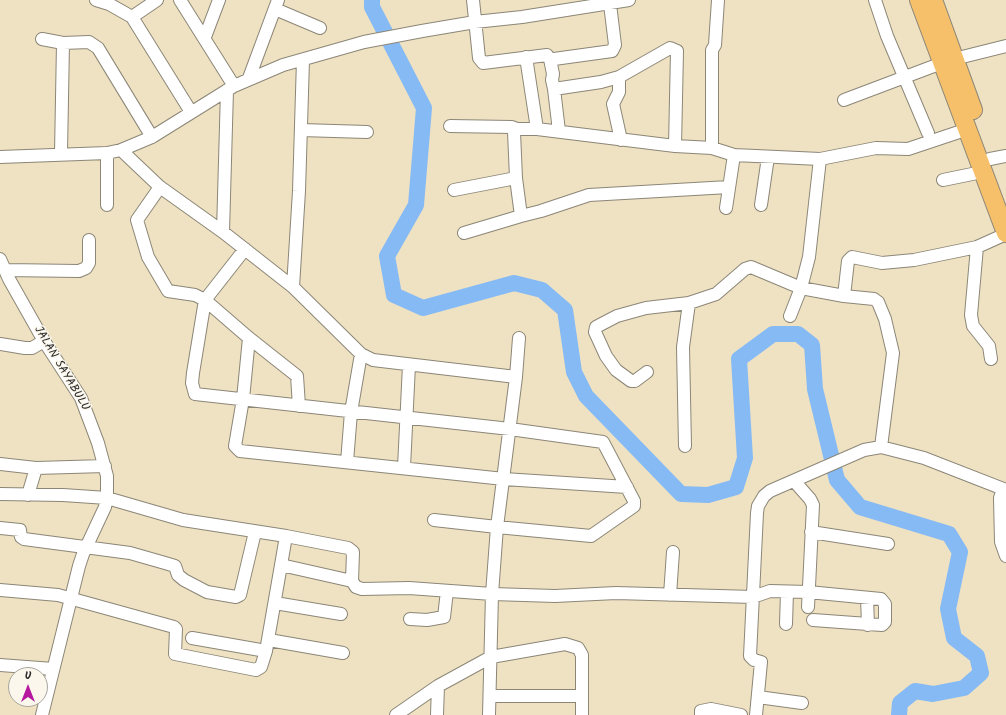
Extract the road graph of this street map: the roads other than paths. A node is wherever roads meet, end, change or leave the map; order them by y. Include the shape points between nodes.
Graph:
1 (96, 0) edge
2 (157, 0) edge
3 (180, 0) edge
4 (218, 0) edge
5 (472, 0) edge
6 (629, 0) edge
7 (718, 0) edge
8 (875, 0) edge
9 (919, 0) edge
10 (933, 0) edge
11 (276, 4) edge
12 (610, 4) junction
13 (132, 17) junction
14 (475, 22) junction
15 (320, 28) dead end
16 (205, 37) junction
17 (42, 39) dead end
18 (63, 43) junction
19 (1006, 46) edge
20 (526, 58) junction
21 (303, 60) junction
22 (550, 60) junction
23 (948, 61) junction
24 (905, 76) junction
25 (619, 77) junction
26 (249, 78) junction
27 (230, 88) junction
28 (554, 89) junction
29 (844, 100) dead end
30 (191, 112) junction
31 (450, 126) dead end
32 (517, 129) junction
33 (537, 129) junction
34 (968, 129) junction
35 (301, 130) junction
36 (558, 131) junction
37 (367, 132) dead end
38 (928, 133) dead end
39 (152, 137) junction
40 (621, 140) junction
41 (675, 146) junction
42 (712, 148) junction
43 (121, 150) junction
44 (61, 153) junction
45 (107, 153) junction
46 (734, 155) junction
47 (0, 157) edge
48 (768, 157) junction
49 (820, 159) junction
50 (992, 169) edge
51 (516, 178) junction
52 (943, 180) dead end
53 (160, 187) junction
54 (729, 187) junction
55 (454, 190) dead end
56 (107, 205) dead end
57 (761, 205) dead end
58 (1006, 206) edge
59 (726, 208) dead end
60 (521, 216) junction
61 (223, 232) junction
62 (464, 234) dead end
63 (1006, 234) edge
64 (89, 240) dead end
65 (977, 247) junction
66 (245, 249) junction
67 (0, 258) edge
68 (5, 277) edge
69 (293, 287) junction
70 (801, 288) junction
71 (844, 296) junction
72 (205, 300) junction
73 (689, 303) junction
74 (790, 316) dead end
75 (249, 338) junction
76 (519, 338) dead end
77 (44, 341) junction
78 (0, 344) edge
79 (361, 354) junction
80 (991, 359) dead end
81 (409, 365) junction
82 (647, 372) dead end
83 (516, 377) junction
84 (243, 399) junction
85 (299, 406) junction
86 (351, 412) junction
87 (405, 418) junction
88 (510, 429) junction
89 (685, 446) dead end
90 (881, 447) junction
91 (347, 462) junction
92 (0, 464) edge
93 (105, 466) junction
94 (404, 467) junction
95 (36, 468) junction
96 (504, 479) junction
97 (798, 480) junction
98 (627, 487) junction
99 (1004, 490) edge
100 (0, 494) edge
101 (28, 495) junction
102 (107, 498) junction
103 (434, 520) dead end
104 (496, 527) junction
105 (0, 528) edge
106 (255, 532) junction
107 (812, 532) junction
108 (286, 536) junction
109 (888, 544) dead end
110 (86, 548) junction
111 (673, 552) dead end
112 (1006, 556) edge
113 (281, 565) junction
114 (352, 581) junction
115 (0, 590) edge
116 (447, 591) junction
117 (787, 592) junction
118 (808, 592) junction
119 (492, 594) junction
120 (670, 595) junction
121 (753, 597) junction
122 (867, 598) junction
123 (71, 599) junction
124 (275, 603) junction
125 (808, 607) dead end
126 (341, 614) dead end
127 (410, 619) dead end
128 (813, 620) dead end
129 (786, 624) dead end
130 (868, 625) junction
131 (192, 638) dead end
132 (267, 645) junction
133 (343, 653) dead end
134 (491, 656) junction
135 (0, 665) edge
136 (53, 669) junction
137 (438, 686) junction
138 (490, 696) junction
139 (582, 696) junction
140 (758, 697) junction
141 (802, 703) dead end
142 (42, 715) edge
143 (396, 715) edge
144 (437, 715) edge
145 (489, 715) edge
146 (582, 715) edge
147 (701, 715) edge
148 (741, 715) edge
149 (756, 715) edge

1 - 13 street
2 - 13 street
3 - 16 street
4 - 16 street
5 - 14 street
6 - 12 street
7 - 42 street via 715,45 712,50
8 - 24 street via 887,36
9 - 23 highway
10 - 23 highway
11 - 15 street
11 - 26 street
12 - 14 street
12 - 22 street via 615,45 612,51
13 - 30 street
14 - 20 street via 479,58 482,63
14 - 21 street via 364,42
16 - 27 street
17 - 18 street
18 - 39 street via 89,42 98,48
18 - 44 street
19 - 23 street
20 - 22 street via 547,55
20 - 33 street
21 - 26 street
21 - 35 street
22 - 28 street via 554,74
23 - 24 street
23 - 34 highway
23 - 50 highway
24 - 29 street
24 - 38 street
25 - 28 street
25 - 40 street via 619,92 613,104
25 - 41 street via 670,48 677,51
26 - 27 street
27 - 30 street
27 - 61 street
28 - 36 street
30 - 39 street
31 - 32 street
32 - 33 street
32 - 51 street via 513,133
33 - 36 street
34 - 49 street via 908,149 876,148
34 - 50 highway
35 - 37 street
35 - 69 street
36 - 40 street
39 - 43 street
40 - 41 street
41 - 42 street
42 - 46 street
43 - 45 street
43 - 53 street
44 - 45 street
44 - 47 street
45 - 56 street
46 - 48 street
46 - 54 street
48 - 49 street
48 - 57 street
49 - 70 street via 809,257
50 - 52 street
50 - 58 highway
50 - 63 highway
51 - 55 street
51 - 60 street
53 - 61 street
53 - 72 street via 137,220 148,257 168,291 195,295
54 - 59 street
54 - 60 street via 589,195 542,212
60 - 62 street
61 - 66 street
63 - 65 street
64 - 68 street via 89,263 86,268 79,271
65 - 71 street via 936,256 882,263 852,257 848,261
65 - 80 street via 971,315 973,326 989,346
66 - 69 street
66 - 72 street
67 - 68 street, JALAN SAYABULU
68 - 77 street, JALAN SAYABULU
69 - 79 street
70 - 71 street
70 - 73 street via 751,268 745,269 716,294
70 - 74 street
71 - 90 street via 874,299 886,319 893,353
72 - 75 street
72 - 84 street via 193,373 195,394
73 - 82 street via 646,308 617,316 596,327 595,332 606,356 616,370 631,381
73 - 89 street via 683,347
75 - 84 street
75 - 85 street via 297,376
76 - 83 street
77 - 78 street via 32,348
77 - 93 street, JALAN SAYABULU via 81,398 91,420
79 - 81 street via 373,360
79 - 86 street
81 - 83 street
81 - 87 street
83 - 88 street
84 - 85 street
84 - 91 street via 235,446 240,451
85 - 86 street
86 - 87 street
86 - 91 street
87 - 88 street
87 - 94 street
88 - 96 street
88 - 98 street via 600,440 613,458
90 - 97 street via 864,450
90 - 99 street via 924,458
91 - 94 street
92 - 95 street
93 - 95 street
93 - 102 street, JALAN SAYABULU
94 - 96 street
95 - 101 street
96 - 98 street
96 - 104 street
97 - 107 street via 813,505
97 - 121 street via 770,491 758,506
98 - 104 street via 634,506 591,536
99 - 112 street via 1000,498 1001,542
100 - 101 street
101 - 102 street
102 - 106 street via 183,520
102 - 110 street, JALAN SAYABULU
103 - 104 street
104 - 119 street
105 - 110 street via 20,530 24,539
106 - 108 street
106 - 110 street via 240,595 236,597 207,592 184,580 172,565 130,553
107 - 109 street
107 - 118 street
108 - 113 street
108 - 114 street via 350,548 353,552
110 - 123 street, JALAN SAYABULU
111 - 120 street
113 - 114 street
113 - 124 street
114 - 116 street via 356,587 362,589 408,588
115 - 123 street via 34,592
116 - 119 street
116 - 127 street via 444,617
117 - 118 street
117 - 121 street via 770,591
117 - 129 street
118 - 122 street
118 - 125 street
119 - 120 street
119 - 134 street
120 - 121 street
121 - 140 street via 750,656 761,662
122 - 130 street
122 - 130 street via 882,599 885,604 884,624
123 - 132 street via 174,627 174,652 177,655 256,670 261,667
123 - 136 street, JALAN SAYABULU
124 - 126 street
124 - 132 street
128 - 130 street
131 - 132 street
132 - 133 street
134 - 137 street
134 - 138 street
134 - 139 street via 565,644 578,648 582,655
135 - 136 street
136 - 142 street, JALAN SAYABULU
137 - 143 street
137 - 144 street
138 - 139 street
138 - 145 street
139 - 146 street
140 - 141 street
140 - 149 street
147 - 148 street via 701,711 711,708

